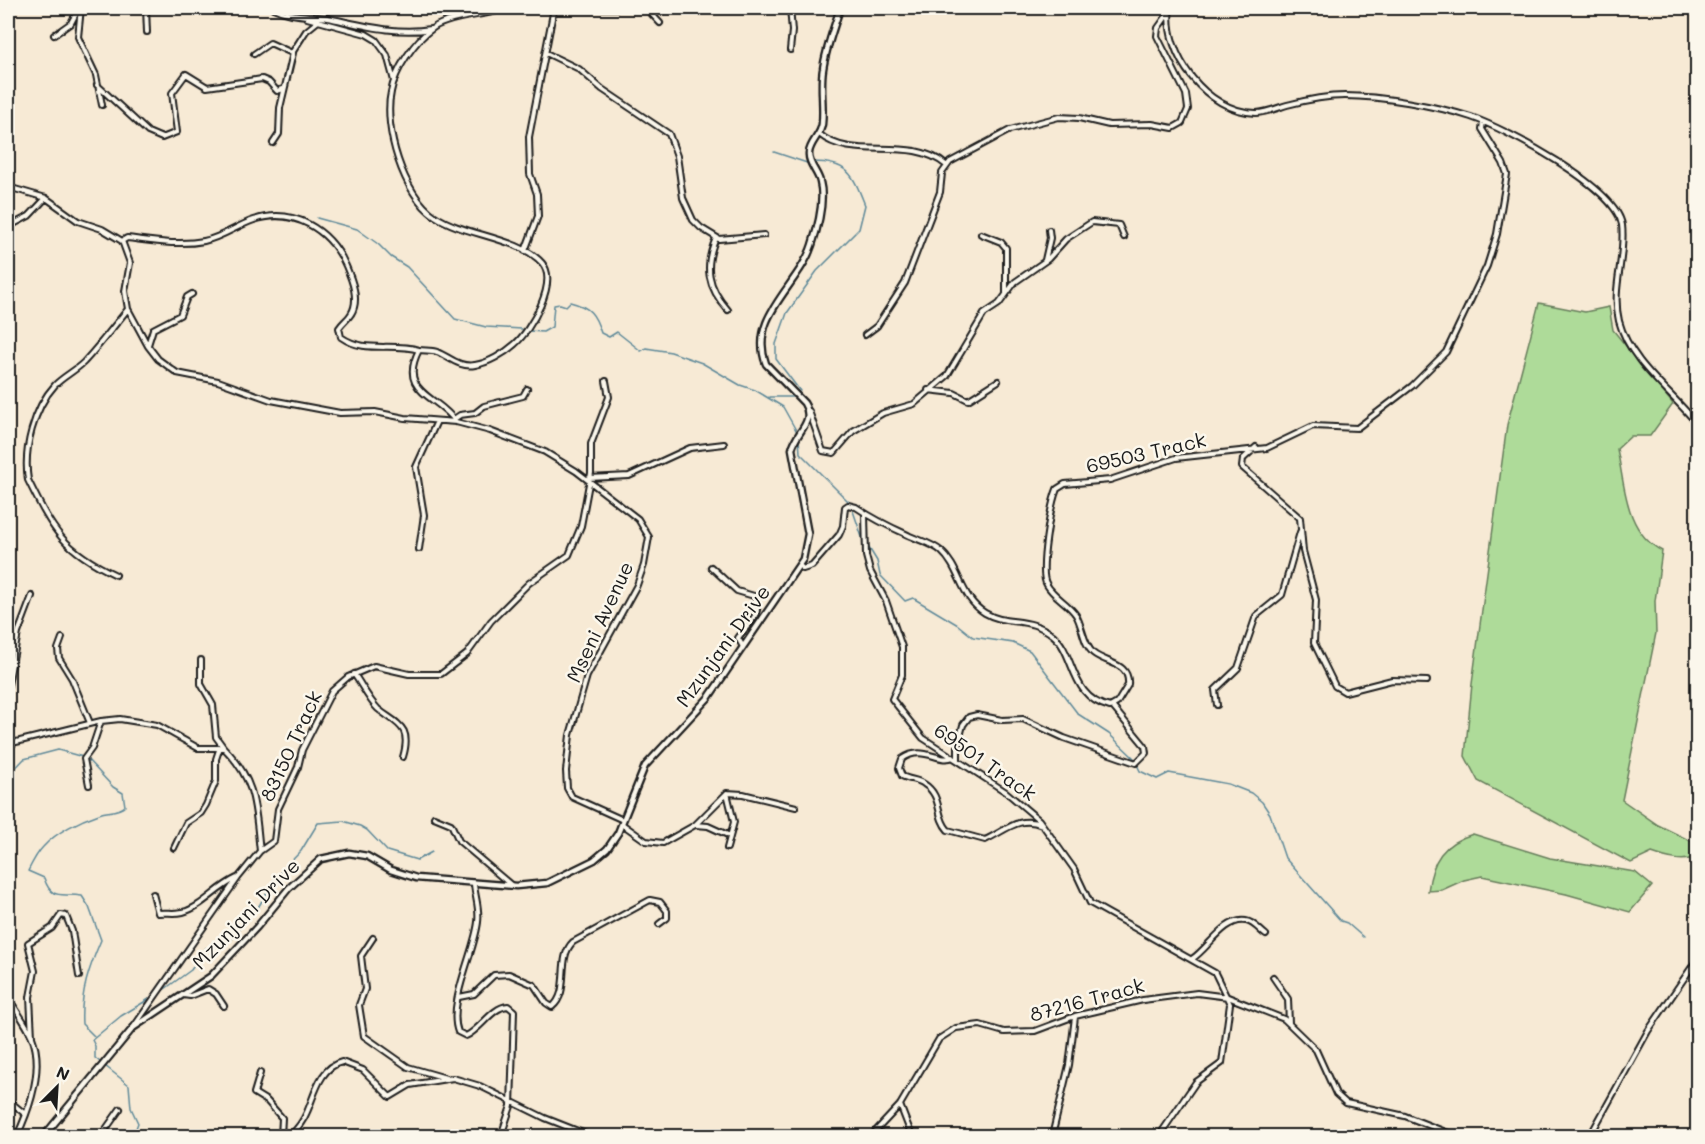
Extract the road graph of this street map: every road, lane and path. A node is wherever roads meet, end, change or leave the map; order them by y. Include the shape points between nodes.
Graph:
1 (80, 8) edge
2 (146, 8) edge
3 (273, 8) edge
4 (507, 8) edge
5 (555, 8) edge
6 (598, 8) edge
7 (616, 8) edge
8 (646, 8) edge
9 (790, 8) edge
10 (840, 8) edge
11 (1170, 8) edge
12 (1169, 13) junction
13 (301, 16) junction
14 (318, 21) junction
15 (660, 23) dead end
16 (431, 29) junction
17 (147, 32) dead end
18 (54, 35) dead end
19 (790, 50) dead end
20 (293, 52) junction
21 (546, 53) junction
22 (254, 54) dead end
23 (394, 82) junction
24 (97, 86) junction
25 (283, 89) junction
26 (102, 105) dead end
27 (1483, 122) junction
28 (819, 134) junction
29 (273, 144) dead end
30 (946, 165) junction
31 (8, 187) edge
32 (46, 198) junction
33 (8, 227) edge
34 (1048, 230) dead end
35 (981, 234) dead end
36 (765, 235) dead end
37 (1124, 237) dead end
38 (716, 238) junction
39 (122, 241) junction
40 (525, 251) junction
41 (1045, 260) junction
42 (192, 294) dead end
43 (1006, 294) junction
44 (128, 309) junction
45 (728, 310) dead end
46 (865, 335) dead end
47 (148, 346) junction
48 (419, 350) junction
49 (606, 381) dead end
50 (998, 381) dead end
51 (527, 389) dead end
52 (927, 390) junction
53 (808, 411) junction
54 (455, 420) junction
55 (437, 421) junction
56 (1698, 425) edge
57 (724, 444) dead end
58 (1257, 447) junction
59 (589, 480) junction
60 (865, 513) junction
61 (1300, 531) junction
62 (419, 549) dead end
63 (800, 566) junction
64 (711, 567) dead end
65 (116, 575) dead end
66 (32, 596) dead end
67 (62, 638) dead end
68 (743, 647) junction
69 (201, 660) dead end
70 (354, 674) junction
71 (1427, 681) dead end
72 (8, 685) edge
73 (1217, 705) dead end
74 (1112, 706) junction
75 (101, 721) junction
76 (90, 723) junction
77 (8, 743) edge
78 (222, 747) junction
79 (404, 757) dead end
80 (953, 757) junction
81 (958, 759) junction
82 (89, 785) dead end
83 (727, 793) junction
84 (796, 807) dead end
85 (434, 817) dead end
86 (623, 822) junction
87 (695, 825) junction
88 (1045, 827) junction
89 (730, 836) junction
90 (174, 848) dead end
91 (727, 848) dead end
92 (260, 851) junction
93 (238, 878) junction
94 (474, 884) junction
95 (511, 886) junction
96 (153, 894) dead end
97 (659, 924) dead end
98 (1266, 934) dead end
99 (373, 938) dead end
100 (1698, 958) edge
101 (1191, 959) junction
102 (79, 976) dead end
103 (1273, 977) dead end
104 (183, 995) junction
105 (8, 996) edge
106 (459, 997) junction
107 (1228, 997) junction
108 (224, 1006) dead end
109 (1075, 1016) junction
110 (1289, 1023) junction
111 (133, 1028) junction
112 (32, 1036) junction
113 (260, 1073) dead end
114 (446, 1078) junction
115 (8, 1100) edge
116 (511, 1100) junction
117 (900, 1105) junction
118 (523, 1106) junction
119 (120, 1109) dead end
120 (509, 1113) junction
121 (26, 1115) junction
122 (588, 1135) dead end
123 (17, 1137) edge
124 (44, 1137) edge
125 (101, 1137) edge
126 (281, 1137) edge
127 (290, 1137) edge
128 (501, 1137) edge
129 (871, 1137) edge
130 (912, 1137) edge
131 (1052, 1137) edge
132 (1158, 1137) edge
133 (1456, 1137) edge
134 (1590, 1137) edge

1 - 18 street via 68,26
1 - 24 street via 78,37 93,66
2 - 17 street
3 - 13 street
4 - 16 street via 445,22
5 - 21 street
6 - 7 street
8 - 15 street
9 - 19 street
10 - 28 main road via 822,70
11 - 12 street
12 - 27 street via 1176,49 1190,74 1212,96 1236,107 1259,112 1316,99 1362,96 1442,110
12 - 30 street via 1157,36 1186,94 1188,112 1179,126 1108,125 1059,117 1003,132
13 - 14 street
13 - 16 street via 373,29
14 - 20 street
14 - 23 street via 376,40 387,55
16 - 23 street via 414,48
20 - 22 street via 270,43
20 - 25 street
21 - 38 street via 579,69 669,134 675,143 685,206 693,220
21 - 40 street via 529,136 530,174 537,194 538,219
23 - 40 street via 389,103 398,159 421,204 457,227
24 - 25 street via 148,132 162,138 177,131 172,93 186,74 207,87 262,79 277,92
24 - 26 street
25 - 29 street via 279,134
27 - 56 street via 1541,150 1614,206 1622,224 1619,320 1634,352
27 - 58 street, 69503 Track via 1482,129 1507,174 1493,250 1452,344 1412,386 1357,428 1313,426 1279,444
28 - 30 street via 844,146 905,148 937,157
28 - 53 main road via 809,153 822,195 813,245 799,274 771,310 764,348 769,369
30 - 46 street via 939,196 905,283 877,326
31 - 32 street
32 - 33 street via 29,216
32 - 39 street via 78,221
34 - 41 street
35 - 43 street via 1006,248
36 - 38 street
37 - 41 street via 1116,223 1092,222 1066,239
38 - 45 street via 708,258 708,277
39 - 44 street via 130,263 125,291
39 - 48 street via 127,238 193,243 228,234 262,218 303,219 315,226 339,253 352,282 355,303 339,328 341,337 356,347
40 - 48 street via 542,262 547,280 543,300 516,344 484,363 470,366 437,352
41 - 43 street via 1015,282
42 - 47 street via 181,314 153,329
43 - 52 street via 984,314 951,372
44 - 47 street
44 - 65 street via 84,361 46,396 35,420 27,472 52,528 91,563
47 - 55 street via 177,373 218,381 271,400 340,413 375,412
48 - 54 street, Mseni Avenue via 412,364 414,380 424,394
49 - 59 street via 609,397 591,444
50 - 52 street via 968,400 954,393
51 - 54 street via 524,396 484,406 475,413 460,414
52 - 53 street via 914,404 883,413 853,431 831,454 824,451
53 - 63 main road, Mzunjani Drive via 807,423 792,449 808,534
54 - 55 street
54 - 59 street, Mseni Avenue via 545,452
55 - 62 street via 416,467 424,515
57 - 59 street via 690,448 629,476
58 - 61 street via 1243,460 1242,469 1296,513
58 - 74 street, 69503 Track via 1184,457 1110,480 1065,484 1057,489 1044,578 1048,588 1076,615 1090,649 1126,673 1128,685
59 - 70 street via 581,526 569,555 529,583 455,664 431,676 402,674 374,666
59 - 86 street, Mseni Avenue via 632,513 649,537 641,576 587,676 567,752 566,784 570,795
60 - 63 street via 847,506 839,535 812,566
60 - 74 street via 941,551 976,607 999,618 1035,623 1054,636 1084,690 1101,705
60 - 80 street, 69501 Track via 870,571 886,601 902,647 902,675 892,699 923,738
61 - 71 street via 1316,600 1314,643 1337,688 1345,692 1392,681
61 - 73 street via 1284,590 1256,616 1238,668 1215,690
63 - 68 main road, Mzunjani Drive
64 - 68 street via 737,591 754,596 758,602 758,610 738,638
66 - 72 street via 18,633
67 - 76 street via 59,658
68 - 86 main road, Mzunjani Drive via 698,710 645,766
69 - 78 street via 201,684 213,705 216,737
70 - 79 street via 377,707 405,730
70 - 92 street, 83150 Track via 327,698 276,813 276,836
74 - 81 street via 1146,750 1143,759 1136,763 1023,719 972,715 962,729
75 - 76 street
75 - 78 street via 151,723 198,748
75 - 82 street via 92,748 84,757
76 - 77 street
78 - 90 street via 216,759 216,781 206,805 186,823
78 - 92 street via 240,765 252,790
80 - 81 street, 69501 Track
80 - 88 street via 914,752 902,759 898,768 902,776 923,783 935,795 948,830 985,840 1026,821
81 - 88 street, 69501 Track via 1006,792
83 - 84 street
83 - 87 street
83 - 89 street via 734,816
85 - 95 street via 451,824 459,841
86 - 87 street via 646,841 663,843
86 - 95 main road, Mzunjani Drive via 608,849 586,865 547,883
87 - 89 street
88 - 101 street, 69501 Track via 1074,869 1090,903
89 - 91 street
92 - 93 street, 83150 Track
93 - 96 street via 180,913 158,913
93 - 111 street
94 - 95 main road, Mzunjani Drive
94 - 104 main road, Mzunjani Drive via 399,874 356,854 334,855 321,860 289,888 219,968
94 - 106 street via 478,921
97 - 106 street via 667,918 667,911 660,902 650,900 573,942 566,954 558,999 552,1006 529,982 509,974 494,975 474,994
98 - 101 street via 1252,923 1238,921
99 - 114 street via 361,956 365,987 359,1003 363,1034 408,1067
100 - 134 street via 1648,1030
101 - 107 street, 69501 Track via 1215,973
102 - 112 street via 70,925 66,916 61,915 50,930 28,943 35,971 30,997
103 - 110 street via 1287,997
104 - 108 street via 208,989
104 - 111 main road, Mzunjani Drive
105 - 112 street
106 - 116 street via 455,1020 458,1032 464,1036 481,1027 502,1007 512,1009
107 - 109 street, 87216 Track via 1176,994
107 - 110 street, 87216 Track
107 - 132 street via 1222,1063 1196,1082
109 - 117 street, 87216 Track via 1035,1031 1004,1032 980,1025 956,1028 933,1047
109 - 131 street via 1069,1065
110 - 133 street, 87216 Track via 1321,1057 1341,1100 1360,1108 1405,1116
111 - 124 main road, Mzunjani Drive
112 - 121 street via 36,1068
113 - 126 street via 254,1093 282,1118
114 - 116 street via 464,1080
114 - 127 street via 410,1085 390,1097 363,1070 348,1063 335,1064 322,1078 304,1119
115 - 121 street
116 - 118 street
116 - 120 street
117 - 129 street, 87216 Track
117 - 130 street
118 - 120 street
118 - 122 street
119 - 125 street
120 - 128 street
121 - 123 street

